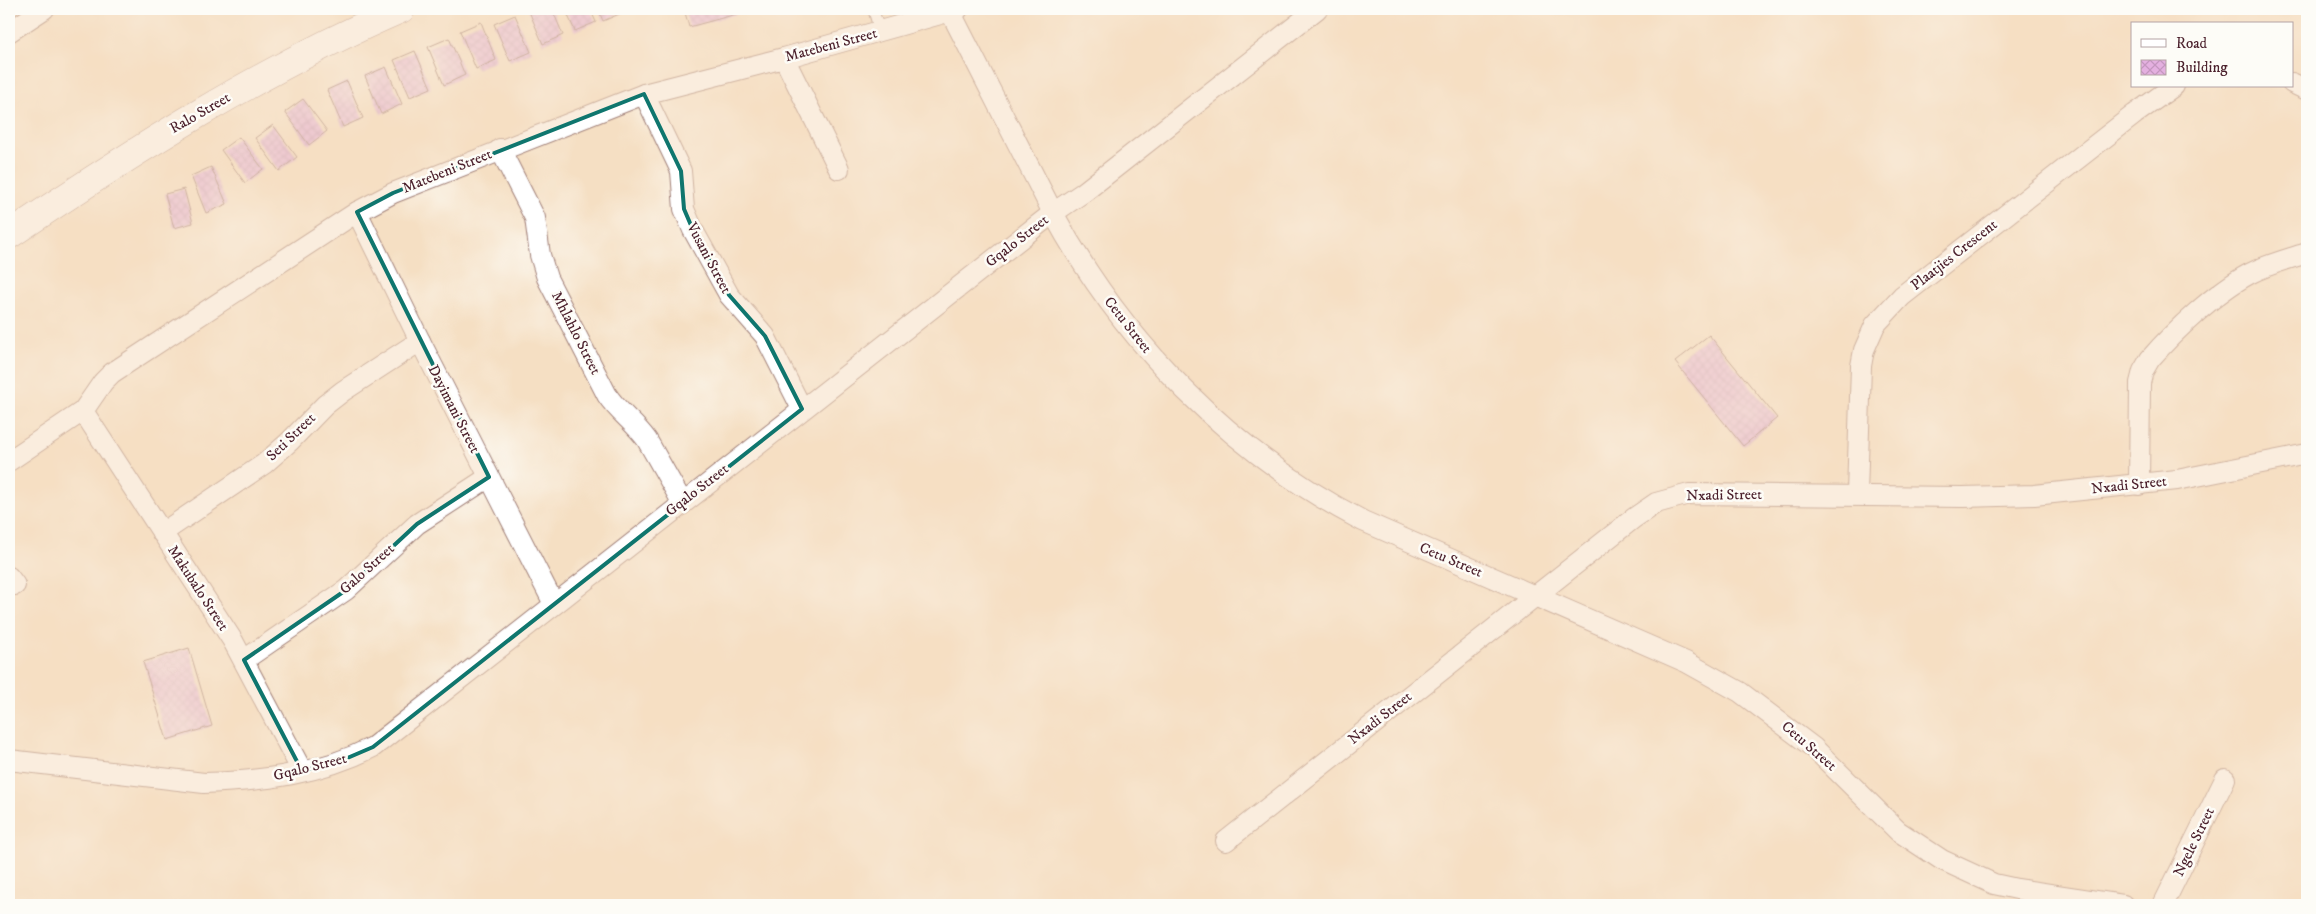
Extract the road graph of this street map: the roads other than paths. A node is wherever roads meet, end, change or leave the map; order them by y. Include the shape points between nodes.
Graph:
1 (44, 9) edge
2 (401, 9) edge
3 (873, 9) edge
4 (1317, 9) edge
5 (953, 10) edge
6 (9, 32) edge
7 (880, 32) junction
8 (784, 58) junction
9 (2294, 84) edge
10 (2171, 88) edge
11 (2307, 90) edge
12 (644, 94) junction
13 (500, 149) junction
14 (839, 169) dead end
15 (357, 212) junction
16 (1053, 213) junction
17 (9, 235) edge
18 (2307, 253) edge
19 (420, 341) junction
20 (83, 410) junction
21 (802, 410) junction
22 (2307, 454) edge
23 (9, 461) edge
24 (489, 477) junction
25 (2140, 485) junction
26 (1858, 494) junction
27 (682, 502) junction
28 (162, 533) junction
29 (1535, 595) junction
30 (554, 604) junction
31 (244, 660) junction
32 (9, 760) edge
33 (302, 771) junction
34 (2225, 779) dead end
35 (1226, 841) dead end
36 (2123, 905) edge
37 (2163, 905) edge

1 - 6 street
2 - 17 street, Ralo Street via 286,64 198,113
3 - 7 lane
4 - 16 street, Gqalo Street
5 - 7 street, Matebeni Street
5 - 16 street, Cetu Street
7 - 8 street, Matebeni Street
8 - 12 street, Matebeni Street
8 - 14 street
9 - 11 street
10 - 26 street, Plaatjies Crescent via 2037,189 1902,296 1883,315 1869,337 1861,366
12 - 13 street, Matebeni Street
12 - 21 street, Vusani Street via 681,171 684,210 693,230 728,295 765,336
13 - 15 street, Matebeni Street via 393,193
13 - 27 street, Mhlahlo Street via 535,218 547,278 607,395 647,440
15 - 19 street, Dayimani Street
15 - 20 street, Matebeni Street via 112,373
16 - 21 street, Gqalo Street
16 - 29 street, Cetu Street via 1101,290 1149,353 1175,381 1264,458 1325,501 1364,521
18 - 25 street via 2267,266 2235,282 2150,359 2140,383
19 - 24 street, Dayimani Street
19 - 28 street, Seti Street via 343,391 264,464
20 - 23 street, Matebeni Street
20 - 28 street, Makubalo Street
21 - 27 street, Gqalo Street
22 - 25 street, Nxadi Street via 2209,475
24 - 30 street, Dayimani Street
24 - 31 street, Galo Street via 417,524 346,590
25 - 26 street, Nxadi Street via 2034,495
26 - 29 street, Nxadi Street via 1689,494 1669,498 1646,509
27 - 30 street, Gqalo Street
28 - 31 street, Makubalo Street
29 - 35 street, Nxadi Street
29 - 36 street, Cetu Street via 1686,662 1740,692 1814,748 1898,832 1942,860 1994,884
30 - 33 street, Gqalo Street via 372,747 338,762
31 - 33 street, Makubalo Street
32 - 33 street, Gqalo Street via 204,783 266,779
34 - 37 street, Ngele Street

